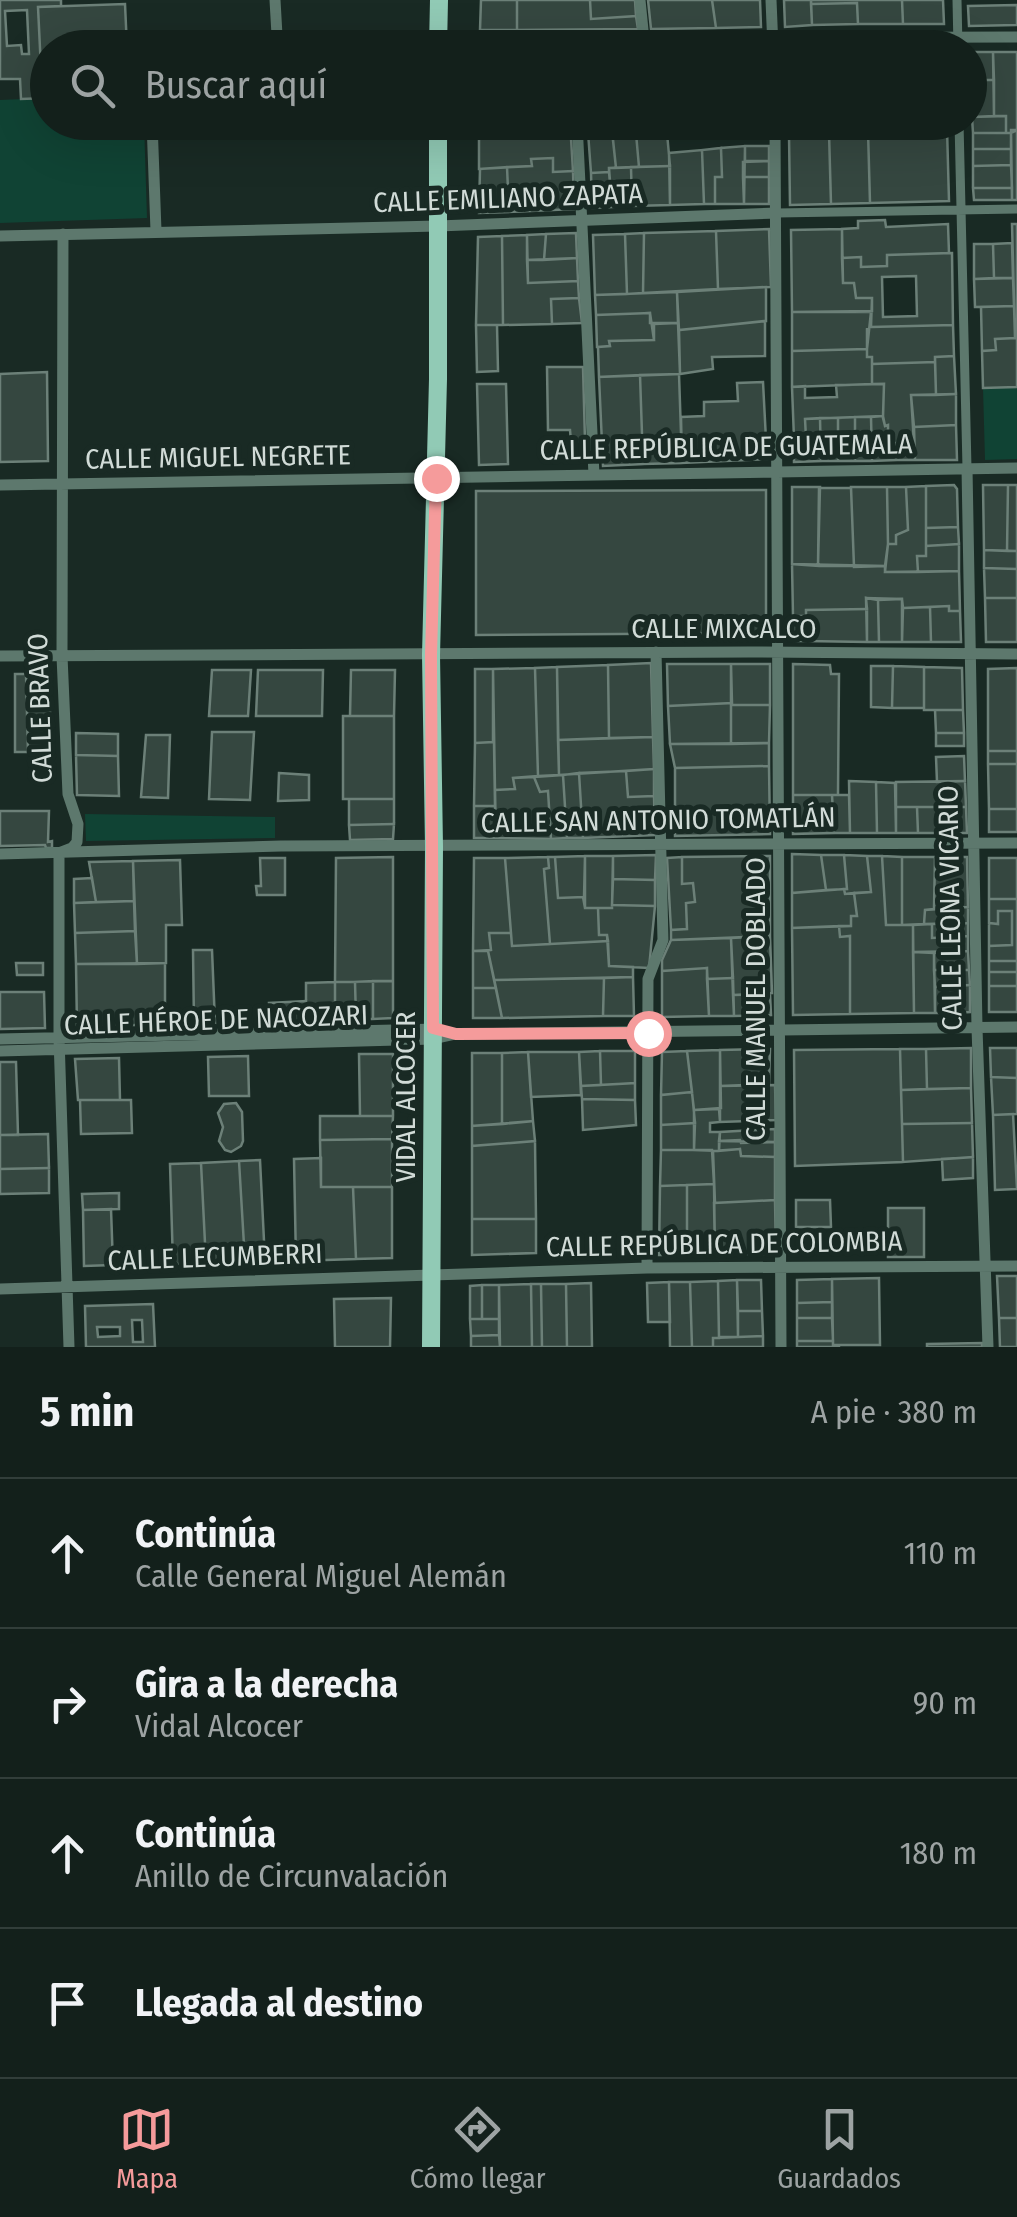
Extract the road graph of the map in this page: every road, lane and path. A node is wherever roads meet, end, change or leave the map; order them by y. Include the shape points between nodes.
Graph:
1 (276, 0) edge
2 (438, 0) edge
3 (640, 0) edge
4 (770, 0) edge
5 (957, 0) edge
6 (278, 30) edge
7 (438, 30) edge
8 (643, 30) edge
9 (772, 30) edge
10 (958, 30) edge
11 (1017, 36) edge
12 (987, 39) edge
13 (153, 140) edge
14 (438, 140) edge
15 (578, 140) edge
16 (775, 140) edge
17 (959, 140) edge
18 (1017, 209) edge
19 (961, 210) junction
20 (777, 214) junction
21 (583, 221) junction
22 (438, 226) junction
23 (156, 231) junction
24 (63, 234) junction
25 (0, 236) edge
26 (967, 468) junction
27 (1017, 468) edge
28 (777, 470) junction
29 (594, 475) junction
30 (436, 478) junction
31 (0, 485) edge
32 (62, 485) junction
33 (656, 652) junction
34 (777, 652) junction
35 (1017, 654) edge
36 (431, 655) junction
37 (970, 655) junction
38 (0, 656) edge
39 (62, 656) junction
40 (974, 842) junction
41 (780, 843) junction
42 (1017, 843) edge
43 (661, 844) junction
44 (434, 847) junction
45 (59, 853) junction
46 (0, 854) edge
47 (1017, 1027) edge
48 (977, 1028) junction
49 (780, 1032) junction
50 (433, 1033) junction
51 (648, 1033) junction
52 (0, 1039) edge
53 (60, 1044) junction
54 (0, 1051) edge
55 (984, 1266) junction
56 (1017, 1266) edge
57 (648, 1268) junction
58 (781, 1268) junction
59 (432, 1276) junction
60 (66, 1287) junction
61 (0, 1289) edge
62 (68, 1347) edge
63 (430, 1347) edge
64 (781, 1347) edge
65 (988, 1347) edge

1 - 6 street
2 - 7 main road
3 - 8 street
4 - 9 street
5 - 10 street
11 - 12 street
13 - 23 street
14 - 22 main road, VIDAL ALCOCER
15 - 21 street
16 - 20 street, CALLE MANUEL DOBLADO
17 - 19 street
18 - 19 street, CALLE EMILIANO ZAPATA
19 - 20 street, CALLE EMILIANO ZAPATA
19 - 26 street
20 - 21 street, CALLE EMILIANO ZAPATA
20 - 28 street, CALLE MANUEL DOBLADO
21 - 22 street, CALLE EMILIANO ZAPATA
21 - 29 street
22 - 23 street, CALLE EMILIANO ZAPATA
22 - 30 main road, VIDAL ALCOCER
23 - 24 street, CALLE EMILIANO ZAPATA
24 - 25 street, CALLE EMILIANO ZAPATA
24 - 32 street, CALLE BRAVO
26 - 27 street, CALLE REPÚBLICA DE GUATEMALA
26 - 28 street, CALLE REPÚBLICA DE GUATEMALA
26 - 37 street, CALLE LEONA VICARIO
28 - 29 street, CALLE REPÚBLICA DE GUATEMALA
28 - 34 street, CALLE MANUEL DOBLADO
29 - 30 street, CALLE REPÚBLICA DE GUATEMALA
30 - 32 street, CALLE MIGUEL NEGRETE
30 - 36 main road, VIDAL ALCOCER
31 - 32 street, CALLE MIGUEL NEGRETE
32 - 39 street, CALLE BRAVO
33 - 34 street, CALLE MIXCALCO
33 - 36 street, CALLE MIXCALCO
33 - 43 street
34 - 37 street, CALLE MIXCALCO
34 - 41 street, CALLE MANUEL DOBLADO
35 - 37 street, CALLE MIXCALCO
36 - 39 street, CALLE MIXCALCO
36 - 44 main road, VIDAL ALCOCER
37 - 40 street, CALLE LEONA VICARIO
38 - 39 street, CALLE MIXCALCO
39 - 45 street, CALLE BRAVO via 68,794 78,834 72,848
40 - 41 street, CALLE SAN ANTONIO TOMATLÁN
40 - 42 street, CALLE SAN ANTONIO TOMATLÁN
40 - 48 street, CALLE LEONA VICARIO
41 - 43 street, CALLE SAN ANTONIO TOMATLÁN
41 - 49 street, CALLE MANUEL DOBLADO
43 - 44 street, CALLE SAN ANTONIO TOMATLÁN
43 - 51 street via 663,940 648,979
44 - 45 street, CALLE SAN ANTONIO TOMATLÁN
44 - 50 main road, VIDAL ALCOCER
45 - 46 street, CALLE SAN ANTONIO TOMATLÁN
45 - 53 street, CALLE BRAVO
47 - 48 street, CALLE HÉROE DE NACOZARI
48 - 49 street, CALLE HÉROE DE NACOZARI
48 - 55 street, CALLE LEONA VICARIO
49 - 51 street, CALLE HÉROE DE NACOZARI
49 - 58 street, CALLE MANUEL DOBLADO
50 - 51 street, CALLE HÉROE DE NACOZARI
50 - 53 street, CALLE HÉROE DE NACOZARI
50 - 59 main road, VIDAL ALCOCER
51 - 57 street
52 - 53 street, CALLE HÉROE DE NACOZARI
53 - 54 street, CALLE HÉROE DE NACOZARI
53 - 60 street, CALLE BRAVO
55 - 56 street, CALLE REPÚBLICA DE COLOMBIA
55 - 58 street, CALLE REPÚBLICA DE COLOMBIA
55 - 65 street, CALLE LEONA VICARIO
57 - 58 street, CALLE REPÚBLICA DE COLOMBIA
57 - 59 street, CALLE REPÚBLICA DE COLOMBIA
58 - 64 street, CALLE MANUEL DOBLADO
59 - 60 street, CALLE LECUMBERRI
59 - 63 main road, VIDAL ALCOCER
60 - 61 street, CALLE LECUMBERRI
60 - 62 street, CALLE BRAVO

